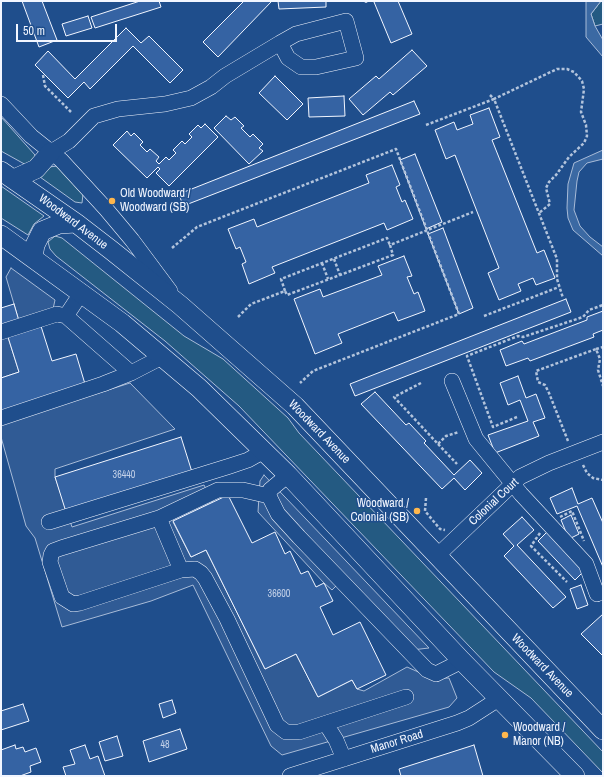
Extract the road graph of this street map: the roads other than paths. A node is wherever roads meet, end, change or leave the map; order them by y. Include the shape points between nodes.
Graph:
1 (280, 43) junction
2 (1, 104) edge
3 (51, 152) junction
4 (8, 175) edge
5 (76, 223) junction
6 (1, 235) edge
7 (33, 257) junction
8 (82, 292) junction
9 (180, 305) junction
10 (66, 316) junction
11 (1, 332) edge
12 (162, 357) junction
13 (131, 373) junction
14 (452, 381) dead end
15 (1, 418) edge
16 (603, 442) edge
17 (264, 451) junction
18 (288, 475) junction
19 (512, 483) junction
20 (269, 496) junction
21 (158, 518) junction
22 (49, 522) dead end
23 (437, 556) junction
24 (181, 570) junction
25 (597, 594) dead end
26 (462, 661) junction
27 (406, 697) dead end
28 (500, 698) junction
29 (326, 724) junction
30 (603, 730) edge
31 (344, 759) junction
32 (570, 770) edge
33 (290, 776) edge
34 (582, 776) edge

1 - 1 street via 288,58 301,67 316,67 356,58 346,20 296,34
1 - 3 street via 225,76 211,88 191,98 165,104 118,109 94,116 69,140
2 - 3 street via 31,136
3 - 4 main road via 36,169
3 - 9 street via 119,224
4 - 5 main road, Woodward Avenue
5 - 7 main road via 59,224 42,231 35,245
5 - 9 main road, Woodward Avenue
6 - 7 main road
7 - 8 main road
8 - 10 street
8 - 12 main road
9 - 23 main road, Woodward Avenue via 295,406
10 - 11 street via 57,314
10 - 13 street
12 - 13 street
12 - 17 main road via 199,388
13 - 15 street
14 - 19 street via 476,439
16 - 19 street, Colonial Court via 534,470
17 - 18 main road
17 - 22 street via 230,466
18 - 20 street via 270,490
18 - 26 main road
19 - 23 street, Colonial Court
19 - 25 street via 586,564
20 - 21 street via 243,490 218,490
20 - 26 street via 278,514 427,670 436,674
21 - 24 street
21 - 24 street via 54,551 50,562 62,597 73,604 80,604
23 - 30 main road, Woodward Avenue
24 - 29 street via 195,569 205,578 280,728 292,733
26 - 28 main road
27 - 29 street
28 - 31 street, Manor Road via 457,723
28 - 32 main road
29 - 31 street
31 - 33 street, Manor Road
32 - 34 main road

